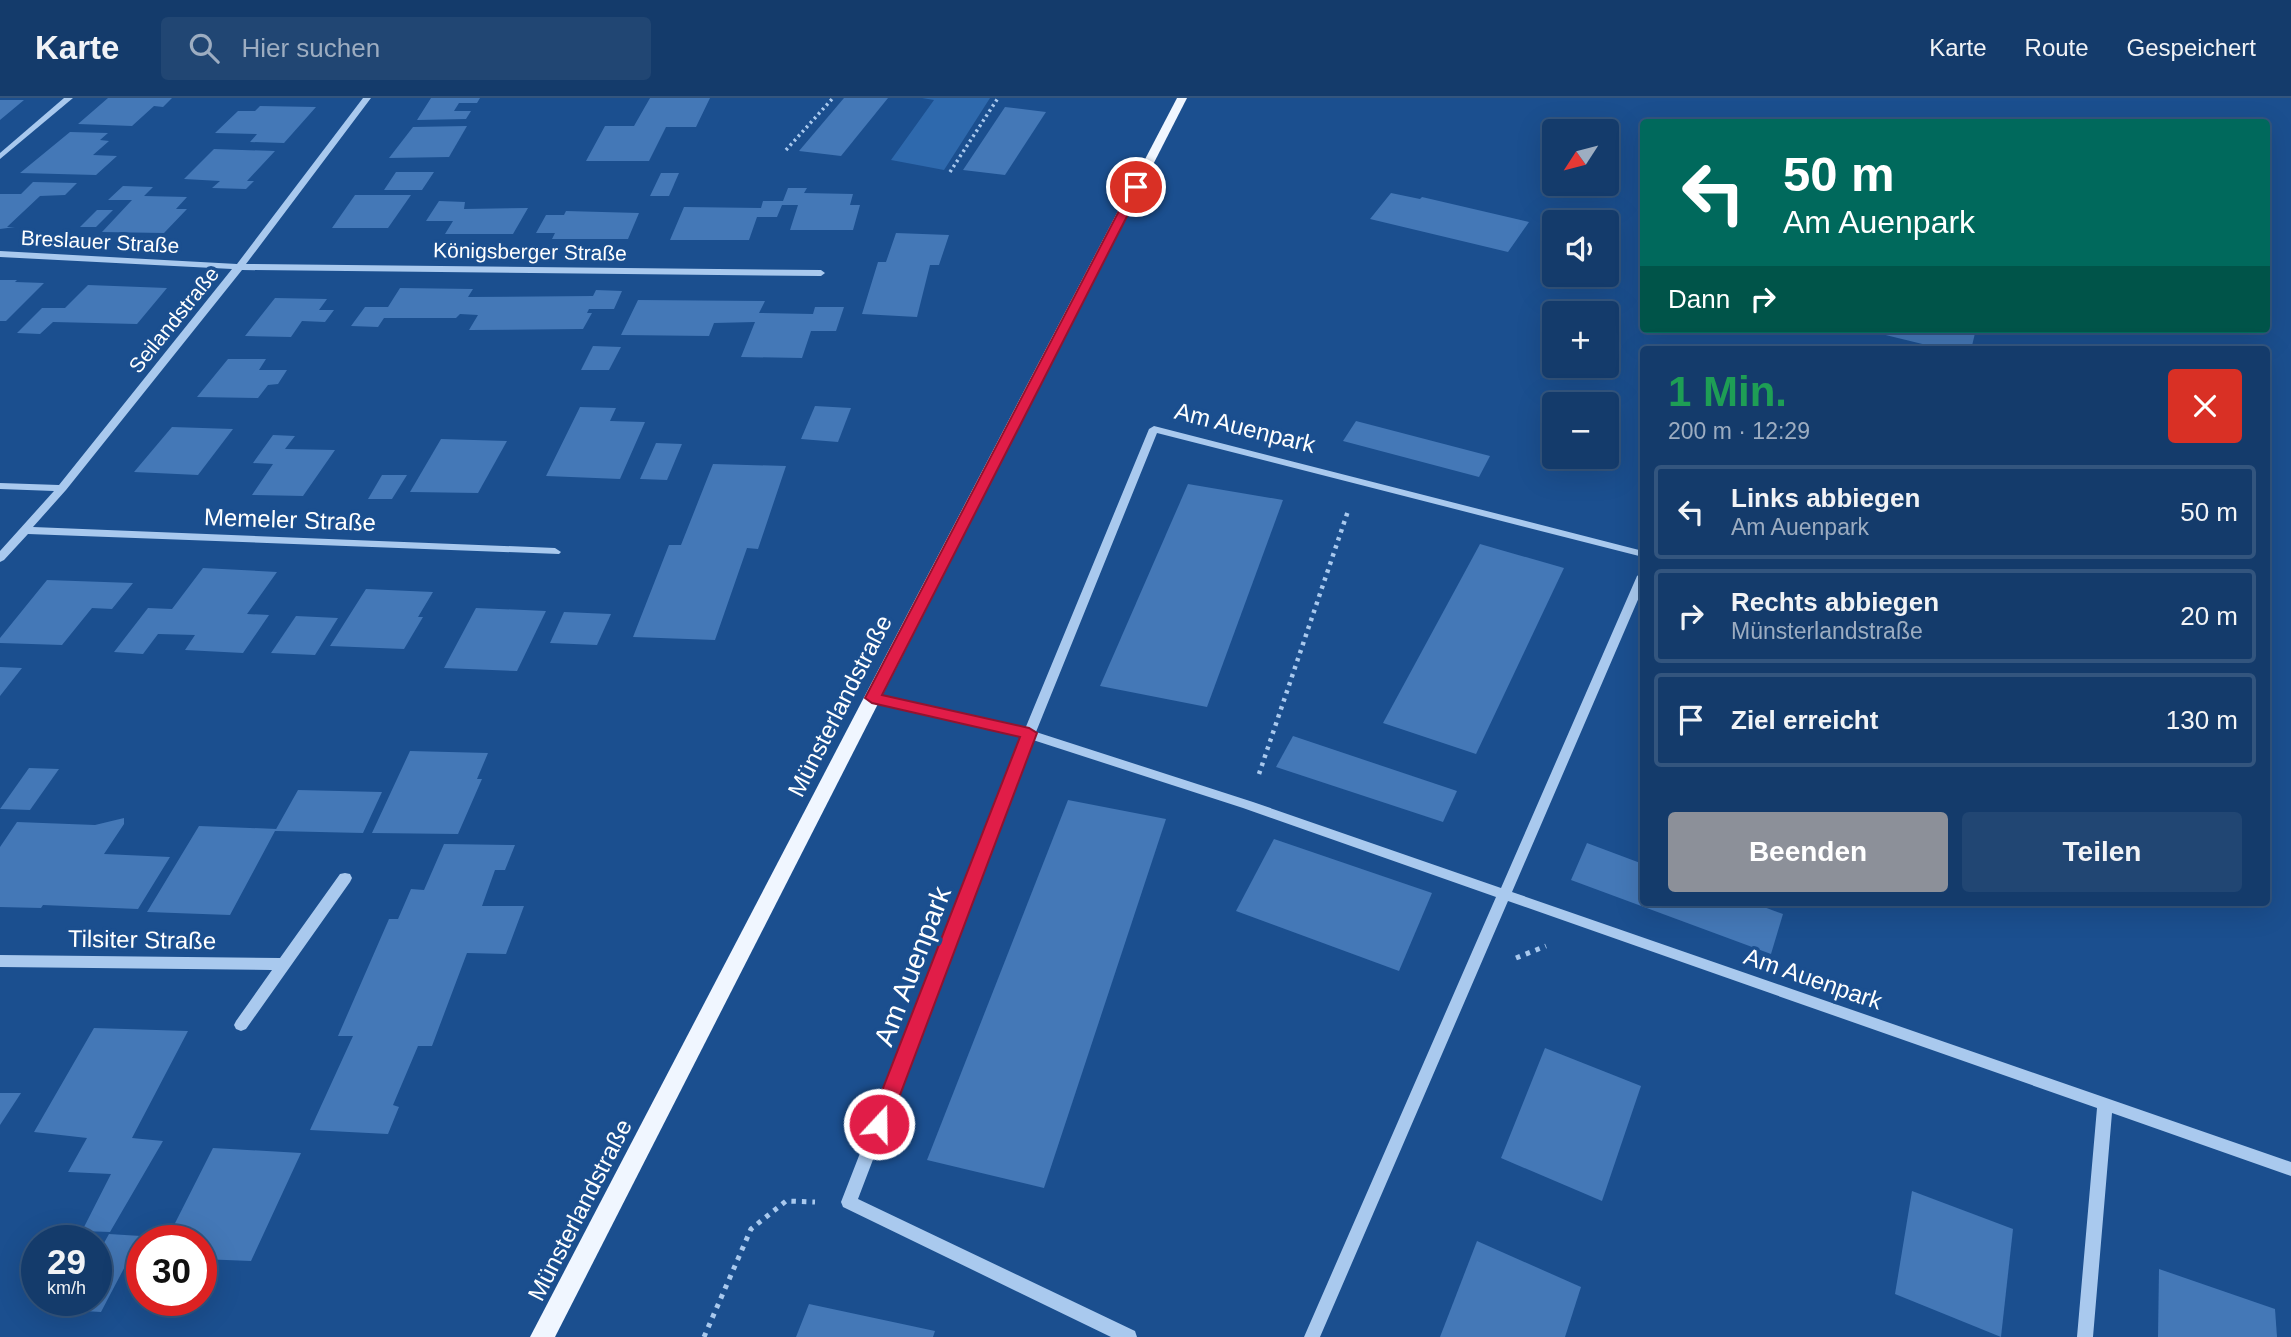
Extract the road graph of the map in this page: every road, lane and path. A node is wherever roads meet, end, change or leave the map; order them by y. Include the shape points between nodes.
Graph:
1 (69, 98) edge
2 (367, 98) edge
3 (833, 98) edge
4 (998, 98) edge
5 (1182, 98) edge
6 (786, 150) dead end
7 (0, 157) edge
8 (950, 172) dead end
9 (0, 254) edge
10 (239, 267) junction
11 (821, 272) dead end
12 (1359, 480) junction
13 (0, 486) edge
14 (62, 488) junction
15 (24, 530) junction
16 (555, 552) dead end
17 (1640, 553) edge
18 (0, 558) edge
19 (1640, 583) edge
20 (872, 698) junction
21 (1029, 733) junction
22 (1248, 805) junction
23 (345, 878) dead end
24 (1506, 896) junction
25 (1557, 942) dead end
26 (0, 961) edge
27 (284, 964) junction
28 (1467, 985) junction
29 (241, 1025) dead end
30 (2105, 1104) junction
31 (2291, 1169) edge
32 (849, 1202) junction
33 (542, 1337) edge
34 (705, 1337) edge
35 (1129, 1337) edge
36 (1312, 1337) edge
37 (2085, 1337) edge

1 - 7 street
2 - 10 street, Seilandstraße
3 - 6 path
4 - 8 path
5 - 20 main road, Münsterlandstraße
9 - 10 street, Breslauer Straße
10 - 11 street, Königsberger Straße
10 - 14 street, Seilandstraße
12 - 17 street, Am Auenpark
12 - 21 street, Am Auenpark via 1154,429
12 - 22 path
13 - 14 street
14 - 15 street, Seilandstraße
15 - 16 street, Memeler Straße
15 - 18 street, Seilandstraße
19 - 24 street
20 - 21 street, Am Auenpark
20 - 33 main road, Münsterlandstraße
21 - 22 street, Am Auenpark
21 - 32 street, Am Auenpark
22 - 24 street, Am Auenpark
23 - 27 street
24 - 28 street
24 - 30 street, Am Auenpark
25 - 28 path
26 - 27 street, Tilsiter Straße
27 - 29 street
28 - 36 street
30 - 31 street, Am Auenpark
30 - 37 street
32 - 34 path via 786,1201 751,1229
32 - 35 street

